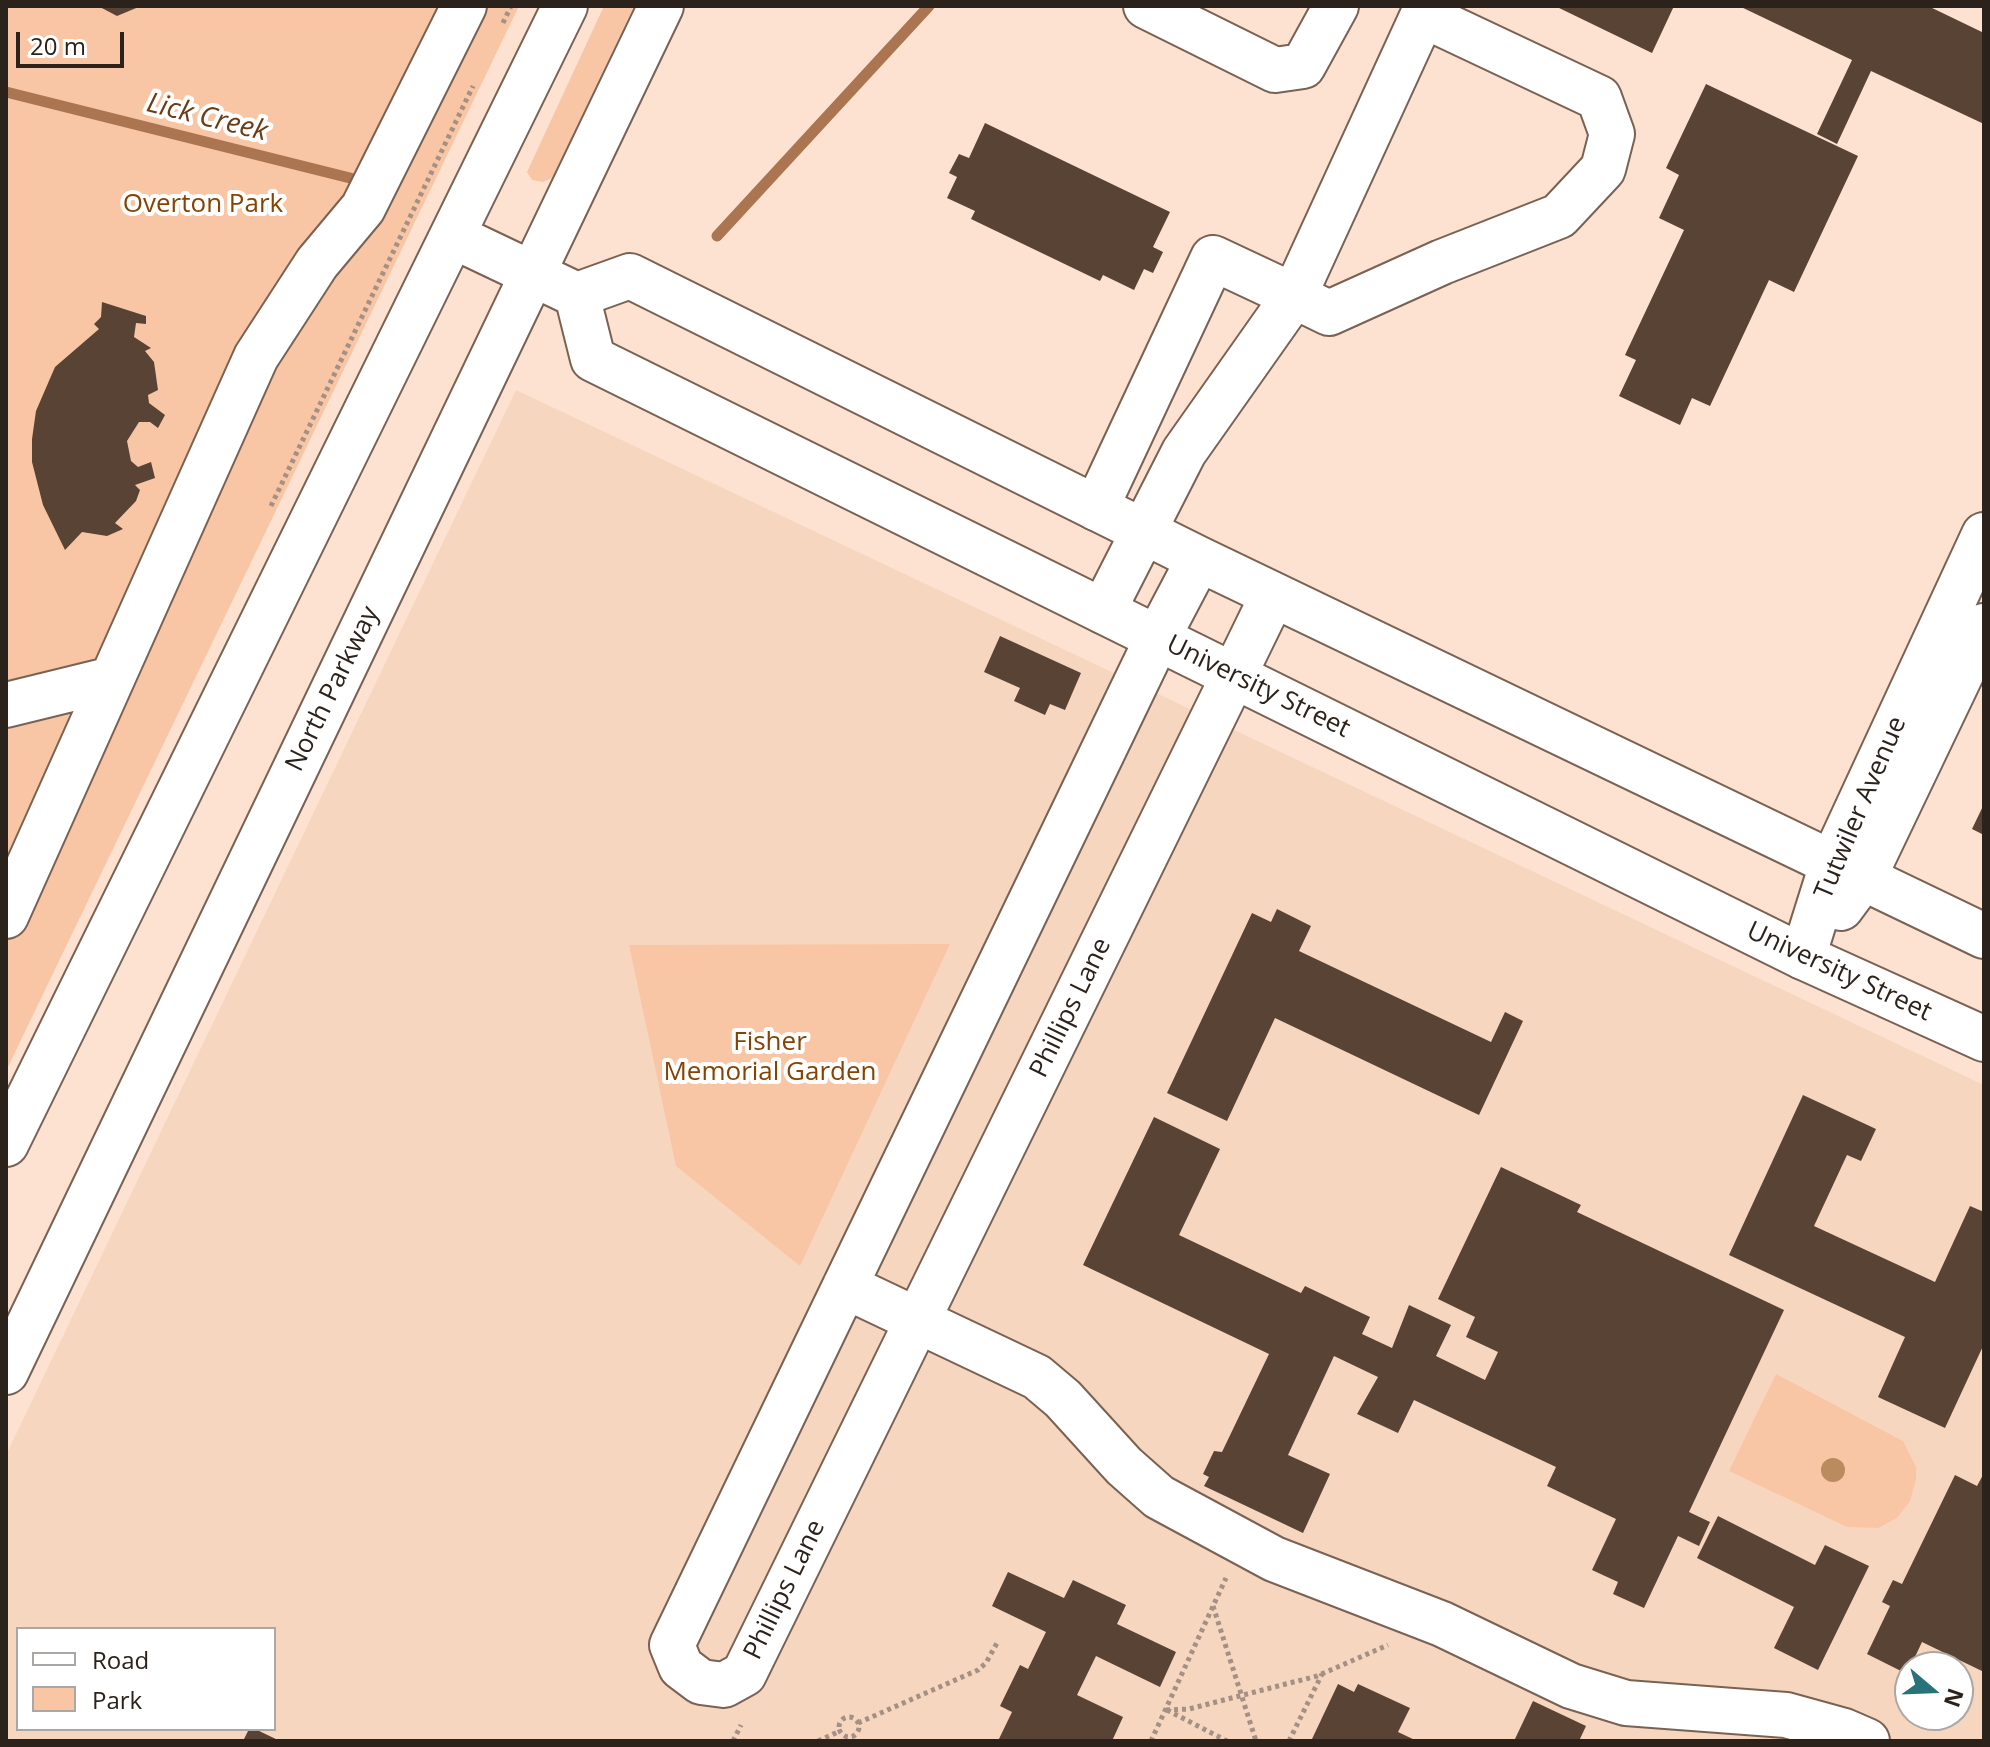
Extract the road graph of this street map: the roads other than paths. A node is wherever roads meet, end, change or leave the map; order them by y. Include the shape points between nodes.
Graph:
1 (464, 6) edge
2 (565, 6) edge
3 (661, 6) edge
4 (1146, 6) edge
5 (1336, 6) edge
6 (1425, 10) edge
7 (453, 236) junction
8 (532, 274) junction
9 (577, 295) junction
10 (1294, 296) junction
11 (1096, 508) junction
12 (1144, 531) junction
13 (1984, 535) edge
14 (1199, 559) junction
15 (1273, 595) junction
16 (1103, 611) junction
17 (1984, 626) edge
18 (1158, 637) junction
19 (1234, 675) junction
20 (112, 679) junction
21 (6, 705) edge
22 (1848, 869) junction
23 (6, 916) edge
24 (1984, 936) edge
25 (1803, 957) junction
26 (1984, 1039) edge
27 (6, 1144) edge
28 (845, 1286) junction
29 (918, 1319) junction
30 (6, 1372) edge
31 (1867, 1741) edge

1 - 20 main road via 363,208 317,263 256,357
2 - 7 main road
3 - 8 main road, North Parkway
4 - 5 main road via 1275,70 1303,66
6 - 10 main road
6 - 10 main road via 1599,98 1612,134 1603,169 1559,216 1329,313
7 - 8 main road
7 - 27 main road
8 - 9 main road
8 - 30 main road, North Parkway
9 - 11 main road via 630,276
9 - 16 main road, University Street via 593,359
10 - 11 main road via 1213,258
10 - 12 main road via 1184,452
11 - 12 main road
12 - 14 main road
12 - 16 main road
13 - 22 main road, Tutwiler Avenue
14 - 15 main road
14 - 18 main road, Phillips Lane
15 - 19 main road, Phillips Lane
15 - 22 main road
16 - 18 main road, University Street
17 - 22 main road, Tutwiler Avenue
18 - 19 main road, University Street
18 - 28 main road, Phillips Lane
19 - 25 main road, University Street
19 - 29 main road, Phillips Lane
20 - 21 main road
20 - 23 main road
22 - 24 main road
22 - 25 main road, Tutwiler Avenue
25 - 26 main road, University Street
28 - 29 main road
28 - 29 main road, Phillips Lane via 672,1645 681,1667 701,1682 724,1685 744,1674
29 - 31 main road via 1037,1377 1159,1497 1274,1559 1442,1624 1598,1695 1626,1703 1786,1715

